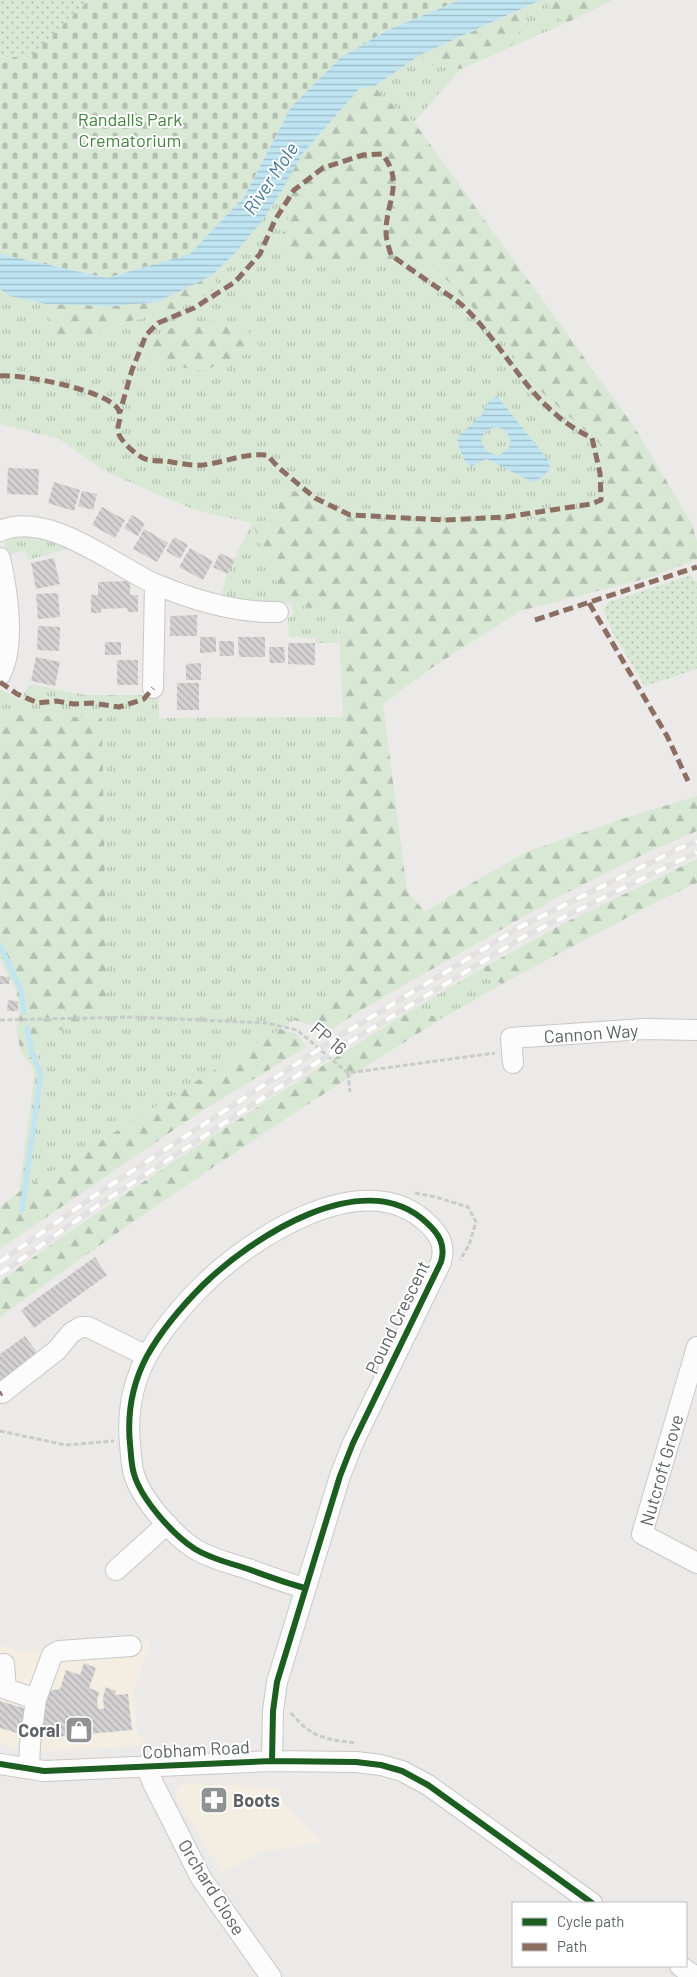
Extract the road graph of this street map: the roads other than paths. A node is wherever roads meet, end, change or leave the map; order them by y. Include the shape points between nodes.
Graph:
1 (0, 531) edge
2 (0, 558) edge
3 (155, 584) junction
4 (278, 612) dead end
5 (2, 671) edge
6 (153, 688) dead end
7 (697, 1030) edge
8 (513, 1057) road end
9 (697, 1346) edge
10 (147, 1356) junction
11 (2, 1393) dead end
12 (167, 1524) junction
13 (697, 1563) edge
14 (116, 1570) dead end
15 (305, 1588) junction
16 (131, 1646) dead end
17 (4, 1664) dead end
18 (36, 1699) junction
19 (272, 1761) junction
20 (0, 1764) edge
21 (147, 1767) junction
22 (28, 1769) junction
23 (591, 1902) edge
24 (681, 1967) edge
25 (271, 1977) edge
26 (696, 1977) edge

1 - 3 street via 9,527 34,527 55,532
2 - 5 street via 8,592 9,629
3 - 4 street via 201,601 254,612
3 - 6 street
7 - 8 street, Cannon Way via 644,1029 511,1038
9 - 13 street, Nutcroft Grove via 642,1534
10 - 11 street via 88,1327 81,1327
10 - 12 street, Pound Crescent via 130,1404 129,1438 134,1475 143,1493
10 - 15 street, Pound Crescent via 188,1302 217,1273 272,1232 317,1210 362,1201 384,1202 414,1212 434,1230 442,1242 441,1262 352,1443
12 - 14 street
12 - 15 street, Pound Crescent via 195,1549 213,1558
15 - 19 street, Pound Crescent via 274,1696
16 - 18 street via 59,1651 52,1655
17 - 18 street via 6,1689
18 - 22 street
19 - 21 street, Cobham Road
19 - 23 street, Cobham Road via 356,1762 402,1771 428,1785
20 - 22 street, Cobham Road
21 - 22 street, Cobham Road
21 - 25 street, Orchard Close via 201,1878
24 - 26 street

